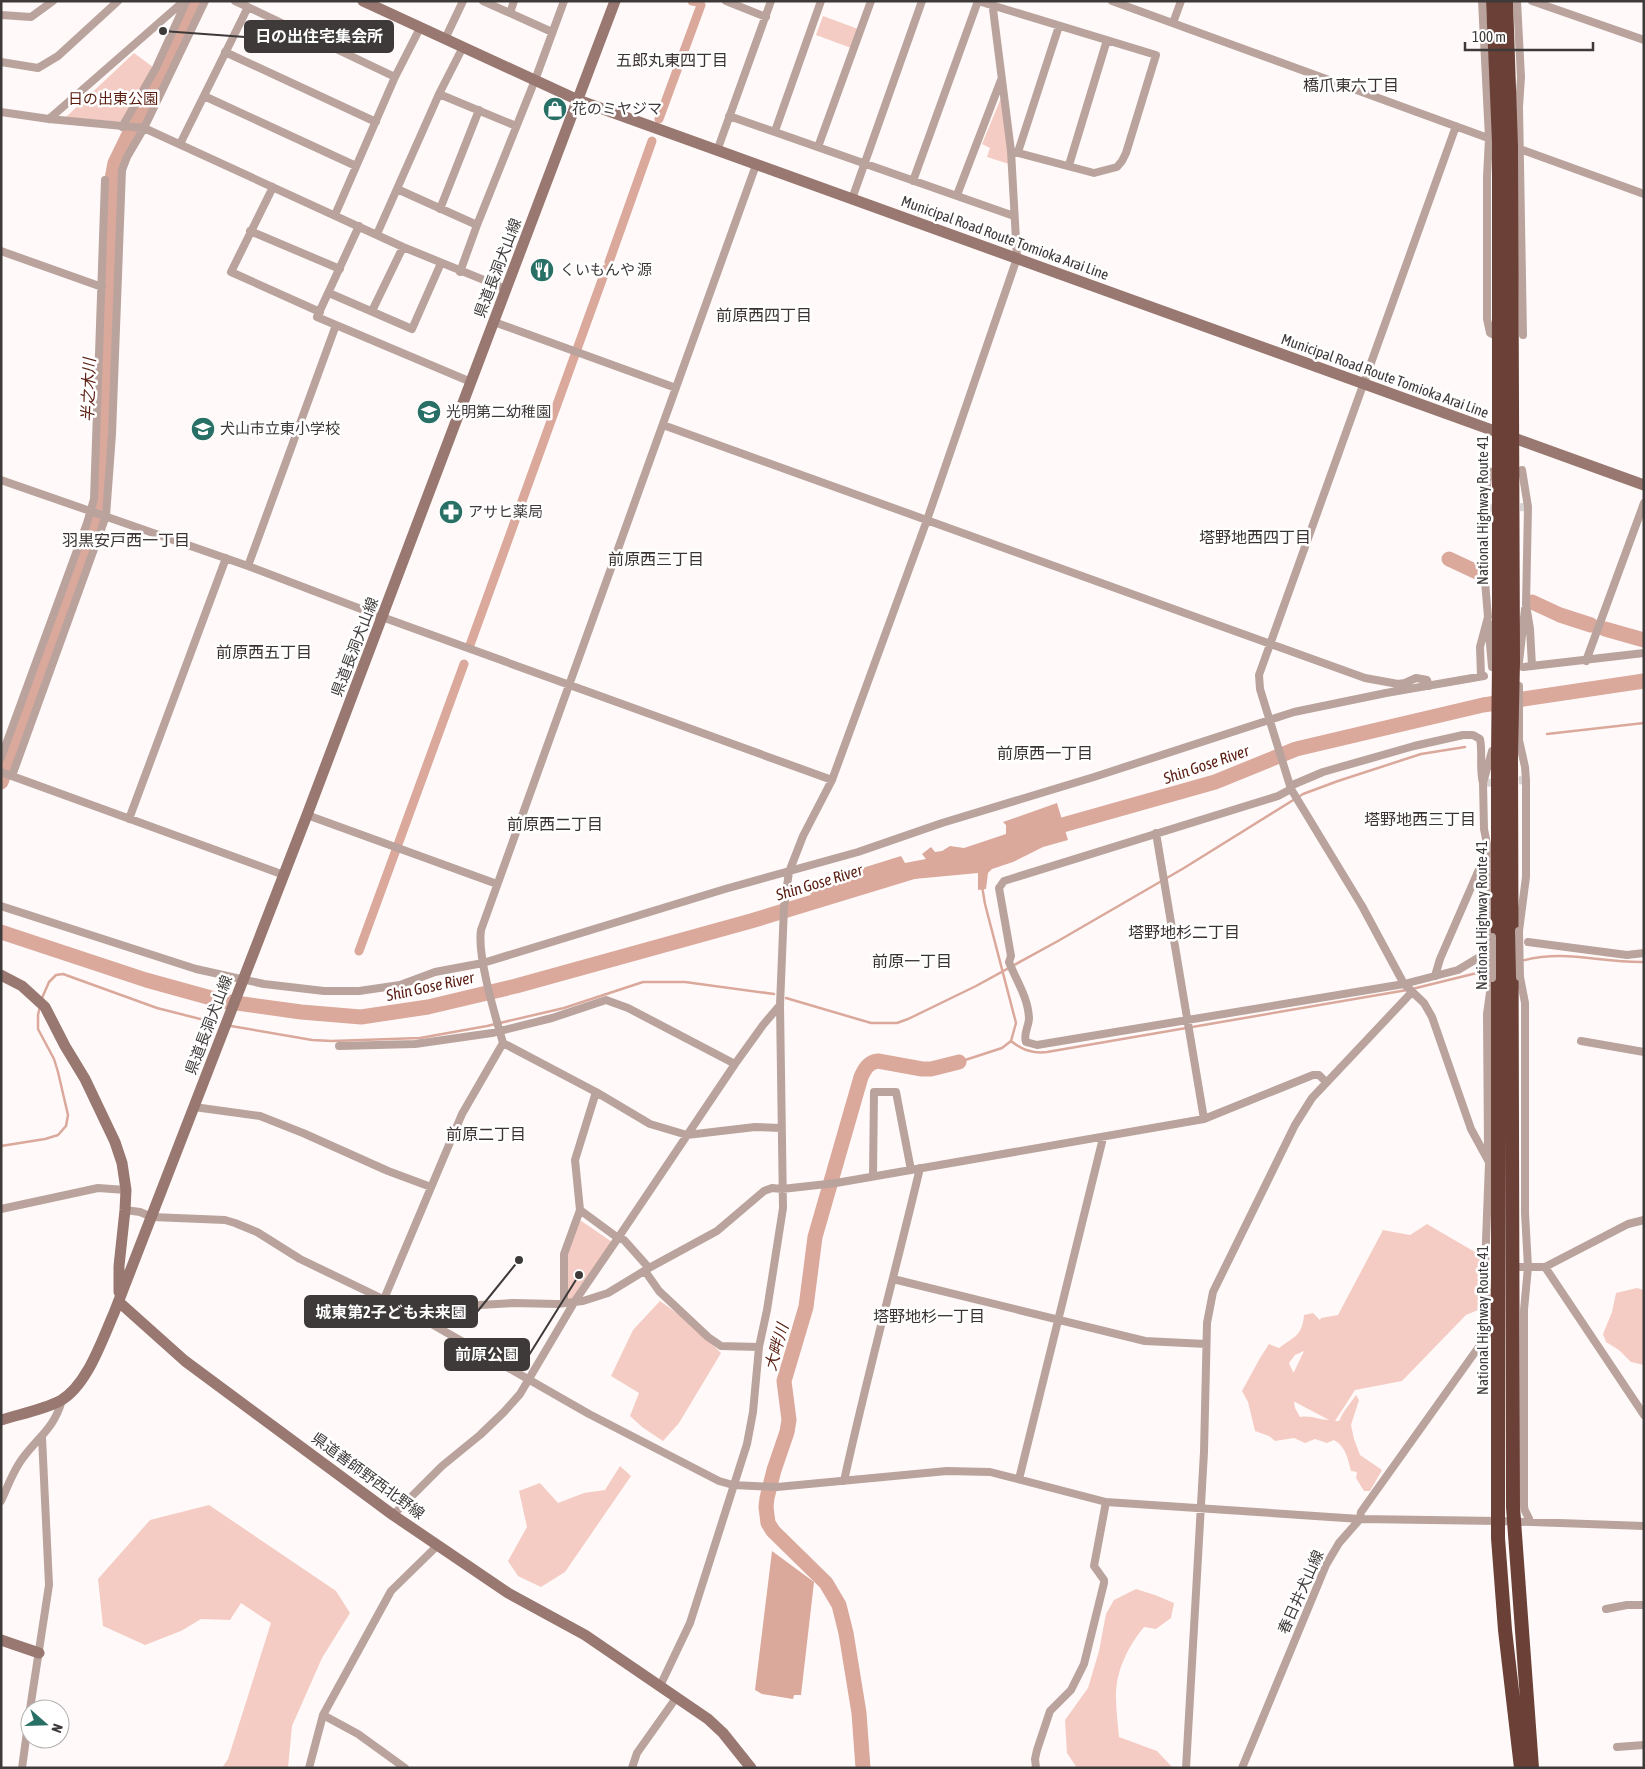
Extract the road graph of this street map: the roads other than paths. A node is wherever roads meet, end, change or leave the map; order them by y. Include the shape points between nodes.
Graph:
1 (53, 1) edge
2 (118, 1) edge
3 (185, 1) edge
4 (205, 1) edge
5 (235, 1) edge
6 (362, 1) edge
7 (462, 1) edge
8 (483, 1) edge
9 (514, 1) edge
10 (564, 1) edge
11 (615, 1) edge
12 (726, 1) edge
13 (771, 1) edge
14 (821, 1) edge
15 (871, 1) edge
16 (922, 1) edge
17 (978, 1) edge
18 (1112, 1) edge
19 (1181, 1) edge
20 (1482, 1) edge
21 (1493, 1) edge
22 (1506, 1) edge
23 (1517, 1) edge
24 (1532, 1) edge
25 (992, 4) edge
26 (248, 7) junction
27 (510, 13) junction
28 (1, 15) edge
29 (766, 17) junction
30 (1173, 23) junction
31 (1060, 26) junction
32 (420, 28) junction
33 (552, 32) junction
34 (445, 39) junction
35 (1107, 40) junction
36 (1644, 40) edge
37 (463, 47) junction
38 (225, 52) junction
39 (1, 62) edge
40 (395, 77) junction
41 (1001, 78) junction
42 (535, 80) junction
43 (439, 94) junction
44 (204, 96) junction
45 (578, 100) junction
46 (479, 110) junction
47 (1, 112) edge
48 (729, 116) junction
49 (49, 119) junction
50 (376, 122) junction
51 (516, 126) junction
52 (1456, 126) junction
53 (122, 127) junction
54 (141, 128) junction
55 (775, 131) junction
56 (180, 144) junction
57 (1505, 144) junction
58 (818, 147) junction
59 (717, 151) junction
60 (1015, 152) junction
61 (866, 164) junction
62 (756, 165) junction
63 (1069, 165) junction
64 (356, 166) junction
65 (105, 180) dead end
66 (914, 181) junction
67 (273, 187) junction
68 (396, 189) junction
69 (1644, 194) edge
70 (957, 195) junction
71 (852, 199) junction
72 (440, 209) junction
73 (335, 215) junction
74 (1014, 216) junction
75 (477, 225) junction
76 (359, 226) junction
77 (250, 232) junction
78 (377, 234) junction
79 (403, 247) junction
80 (1, 250) edge
81 (1017, 258) junction
82 (441, 264) junction
83 (340, 269) junction
84 (460, 272) junction
85 (102, 286) junction
86 (506, 289) junction
87 (329, 293) junction
88 (372, 311) junction
89 (320, 312) junction
90 (494, 322) junction
91 (336, 325) junction
92 (1523, 335) dead end
93 (471, 382) junction
94 (1364, 384) junction
95 (676, 388) junction
96 (663, 425) junction
97 (1506, 435) junction
98 (1522, 470) dead end
99 (1489, 471) dead end
100 (1, 480) edge
101 (1644, 485) edge
102 (1644, 503) edge
103 (92, 512) junction
104 (105, 516) junction
105 (927, 520) junction
106 (226, 558) junction
107 (248, 566) junction
108 (1526, 605) junction
109 (382, 617) junction
110 (1488, 617) junction
111 (1270, 644) junction
112 (1644, 653) edge
113 (1586, 660) junction
114 (1518, 664) junction
115 (1496, 665) junction
116 (1532, 666) junction
117 (569, 685) junction
118 (1429, 686) junction
119 (1270, 720) junction
120 (1500, 753) junction
121 (1, 758) edge
122 (1, 772) edge
123 (12, 776) junction
124 (832, 780) junction
125 (1484, 783) junction
126 (1291, 789) junction
127 (307, 815) junction
128 (129, 819) junction
129 (1156, 833) junction
130 (1488, 850) junction
131 (789, 872) junction
132 (284, 875) junction
133 (497, 884) junction
134 (1, 906) edge
135 (1528, 942) dead end
136 (1488, 952) dead end
137 (1644, 953) edge
138 (483, 963) junction
139 (1, 974) edge
140 (1435, 976) junction
141 (243, 979) junction
142 (1404, 984) junction
143 (1412, 992) junction
144 (780, 1005) junction
145 (1187, 1020) junction
146 (499, 1031) junction
147 (1581, 1041) dead end
148 (503, 1042) junction
149 (339, 1046) dead end
150 (1644, 1052) edge
151 (735, 1064) junction
152 (1326, 1082) junction
153 (596, 1092) junction
154 (194, 1107) junction
155 (1204, 1119) junction
156 (781, 1128) junction
157 (688, 1135) junction
158 (1103, 1138) junction
159 (1489, 1163) junction
160 (920, 1168) junction
161 (911, 1170) junction
162 (873, 1176) junction
163 (431, 1187) junction
164 (782, 1189) junction
165 (126, 1190) junction
166 (1, 1209) edge
167 (125, 1210) junction
168 (580, 1210) junction
169 (152, 1217) junction
170 (1644, 1220) edge
171 (618, 1238) junction
172 (1485, 1267) junction
173 (1494, 1267) dead end
174 (1518, 1267) dead end
175 (1528, 1267) junction
176 (1545, 1267) junction
177 (647, 1270) junction
178 (893, 1279) junction
179 (384, 1298) junction
180 (575, 1301) junction
181 (119, 1302) junction
182 (564, 1303) junction
183 (416, 1315) junction
184 (1058, 1320) junction
185 (1206, 1344) junction
186 (759, 1347) junction
187 (528, 1379) junction
188 (62, 1400) junction
189 (1644, 1415) edge
190 (3, 1420) edge
191 (42, 1437) junction
192 (1018, 1478) junction
193 (844, 1481) junction
194 (733, 1485) junction
195 (1, 1501) edge
196 (1106, 1502) junction
197 (1200, 1508) junction
198 (393, 1514) junction
199 (1360, 1520) junction
200 (1499, 1521) junction
201 (1513, 1522) junction
202 (1530, 1522) junction
203 (1644, 1526) edge
204 (438, 1545) junction
205 (1644, 1605) edge
206 (1606, 1609) dead end
207 (1505, 1630) junction
208 (1, 1640) edge
209 (39, 1653) junction
210 (660, 1686) junction
211 (676, 1698) junction
212 (32, 1699) edge
213 (323, 1715) junction
214 (1644, 1745) edge
215 (1617, 1747) dead end
216 (25, 1749) edge
217 (746, 1766) edge
218 (1529, 1767) edge
219 (22, 1768) edge
220 (309, 1768) edge
221 (405, 1768) edge
222 (632, 1768) edge
223 (1036, 1768) edge
224 (1186, 1768) edge
225 (1242, 1768) edge
226 (1513, 1768) edge

1 - 28 street via 31,17
2 - 39 street via 58,56 38,68
3 - 49 street
3 - 53 street via 156,68
4 - 54 street
5 - 26 street
6 - 32 main road, Municipal Road Route Tomioka Arai Line
7 - 34 street
8 - 27 street
9 - 27 street
10 - 33 street
11 - 45 main road, 県道長洞犬山線
12 - 29 street
13 - 29 street
14 - 55 street
15 - 58 street
16 - 61 street
17 - 25 street
17 - 66 street
18 - 30 street
19 - 30 street
20 - 57 street
21 - 57 highway, National Highway Route 41
22 - 57 highway, National Highway Route 41
23 - 57 street via 1521,76 1518,107
24 - 36 street
25 - 31 street
25 - 41 street
26 - 38 street
26 - 40 street
27 - 33 street
29 - 48 street
30 - 52 street
31 - 35 street
31 - 60 street
32 - 34 main road, Municipal Road Route Tomioka Arai Line
32 - 40 street
33 - 42 street
34 - 37 main road, Municipal Road Route Tomioka Arai Line
35 - 63 street
35 - 63 street via 1156,55 1122,162 1094,173
37 - 42 main road, Municipal Road Route Tomioka Arai Line
37 - 43 street
38 - 44 street
38 - 50 street
40 - 50 street
41 - 60 street
41 - 70 street
42 - 45 main road, Municipal Road Route Tomioka Arai Line
42 - 51 street
43 - 46 street
43 - 68 street
44 - 56 street
44 - 64 street
45 - 59 main road, Municipal Road Route Tomioka Arai Line
45 - 86 main road, 県道長洞犬山線
46 - 51 street
46 - 72 street
47 - 49 street
48 - 55 street
48 - 59 street
49 - 53 street
50 - 64 street
51 - 75 street
52 - 57 street
52 - 94 street
53 - 54 street
54 - 56 street
54 - 104 street via 122,170 112,434
55 - 58 street
56 - 67 street
57 - 69 street
57 - 92 street
57 - 97 highway, National Highway Route 41
57 - 97 highway, National Highway Route 41 via 1498,337
58 - 61 street
59 - 62 main road, Municipal Road Route Tomioka Arai Line
60 - 63 street
60 - 74 street
61 - 66 street
61 - 71 street
62 - 71 main road, Municipal Road Route Tomioka Arai Line
62 - 95 street
64 - 73 street
65 - 85 street
66 - 70 street
67 - 73 street
67 - 77 street
68 - 72 street
68 - 78 street
70 - 74 street
71 - 81 main road, Municipal Road Route Tomioka Arai Line
72 - 75 street
73 - 76 street
74 - 81 street
75 - 84 street
76 - 78 street
76 - 83 street
77 - 83 street
77 - 89 street via 231,272
78 - 79 street
79 - 82 street
79 - 88 street
80 - 85 street
81 - 94 main road, Municipal Road Route Tomioka Arai Line
81 - 105 street
82 - 84 street
82 - 88 street via 412,329
83 - 87 street
84 - 86 street
85 - 103 street
86 - 90 main road, 県道長洞犬山線
87 - 88 street
87 - 89 street
89 - 91 street via 318,317
90 - 93 main road, 県道長洞犬山線
90 - 95 street
91 - 93 street
91 - 107 street
93 - 109 main road, 県道長洞犬山線
94 - 97 main road, Municipal Road Route Tomioka Arai Line
94 - 111 street
95 - 96 street
96 - 105 street
96 - 117 street
97 - 101 main road, Municipal Road Route Tomioka Arai Line
97 - 114 highway, National Highway Route 41
97 - 115 highway, National Highway Route 41
98 - 108 street via 1529,526
99 - 110 street via 1484,508
100 - 103 street
102 - 113 street
103 - 104 street
103 - 121 street
104 - 106 street
104 - 123 street
105 - 111 street
105 - 124 street
106 - 107 street
106 - 128 street
107 - 109 street
108 - 114 street
108 - 116 street
109 - 117 street
109 - 127 main road, 県道長洞犬山線
110 - 115 street
110 - 118 street via 1480,647 1482,676
111 - 118 street via 1365,678 1398,684 1416,678 1427,680
111 - 119 street via 1259,675
112 - 113 street
113 - 116 street
114 - 116 street
114 - 120 highway, National Highway Route 41, bridge
114 - 175 street, bridge via 1519,740 1526,780 1526,877 1519,931 1520,977 1525,1003
115 - 120 highway, National Highway Route 41, bridge
117 - 124 street
117 - 133 street
118 - 119 street via 1294,712
119 - 126 street
119 - 131 street
120 - 125 street
120 - 200 highway, National Highway Route 41
120 - 201 highway, National Highway Route 41
122 - 123 street
123 - 128 street
124 - 131 street via 802,836
125 - 126 street via 1480,771 1480,739 1463,735 1404,748 1323,772
125 - 130 street, 春日井犬山線 via 1484,829
126 - 129 street via 1278,796
126 - 142 street via 1362,906
127 - 132 main road, 県道長洞犬山線
127 - 133 street
128 - 132 street
129 - 145 street
129 - 145 street via 1004,881 999,888 1011,956 1009,962 1021,986 1029,1019 1026,1042 1037,1045
130 - 140 street
130 - 159 street, 春日井犬山線, bridge via 1488,910 1492,937 1488,1014
131 - 138 street
131 - 144 street via 784,907
132 - 141 main road, 県道長洞犬山線
133 - 138 street via 480,941
134 - 141 street via 196,969
135 - 137 street via 1627,955
136 - 140 street via 1458,970
138 - 141 street via 435,972 400,985 360,991 324,991
138 - 146 street
139 - 165 main road via 22,986 42,1004 85,1079 115,1142
140 - 142 street
141 - 154 main road, 県道長洞犬山線
142 - 143 street
142 - 145 street
143 - 152 street
143 - 159 street via 1432,1017 1471,1129
144 - 151 street
144 - 156 street
145 - 155 street
146 - 148 street
146 - 149 street via 422,1043
146 - 151 street via 568,1014 606,1000 628,1008
147 - 150 street
148 - 153 street
148 - 163 street via 462,1114
151 - 157 street
152 - 155 street via 1319,1075 1313,1075
152 - 185 street via 1295,1125 1213,1292
153 - 157 street via 650,1124
153 - 168 street via 575,1160
154 - 163 street via 260,1116
154 - 169 main road, 県道長洞犬山線
155 - 158 street
156 - 157 street via 754,1127
156 - 164 street
157 - 171 street
158 - 160 street
158 - 184 street
159 - 172 street, 春日井犬山線
160 - 161 street
160 - 178 street
161 - 162 street
161 - 162 street via 896,1092 874,1092
162 - 164 street
163 - 179 street
164 - 177 street via 764,1191 717,1231
164 - 186 street via 783,1208
165 - 166 street via 98,1188
165 - 167 main road
167 - 169 street
167 - 181 main road
168 - 171 street
168 - 182 street via 564,1254
169 - 179 street via 236,1223 300,1259
169 - 181 main road, 県道長洞犬山線
170 - 176 street via 1628,1224
171 - 177 street via 624,1240
171 - 180 street
172 - 173 street
172 - 199 street, 春日井犬山線 via 1488,1334 1361,1512
174 - 175 street
175 - 176 street
175 - 202 street via 1524,1310 1524,1513
176 - 189 street
177 - 180 street via 608,1293
177 - 186 street via 659,1291 721,1346
178 - 184 street
178 - 193 street
179 - 183 street
180 - 182 street
180 - 187 street
181 - 188 main road via 87,1370 78,1385
181 - 198 main road, 県道善師野西北野線 via 185,1361
182 - 183 street via 480,1305
183 - 187 street
184 - 185 street via 1145,1341
184 - 192 street
185 - 197 street
186 - 194 street via 753,1412
187 - 194 street via 666,1454
187 - 198 street via 504,1412
188 - 190 main road
188 - 191 street via 53,1422
191 - 195 street via 21,1460
191 - 209 street via 49,1585
192 - 193 street via 990,1472 947,1471
192 - 196 street
193 - 194 street via 777,1487
194 - 210 street via 690,1623
196 - 197 street
196 - 223 street via 1094,1566 1104,1583 1084,1664 1071,1690 1050,1711 1037,1750
197 - 199 street
197 - 224 street
198 - 204 main road, 県道善師野西北野線
199 - 200 street
199 - 225 street, 春日井犬山線 via 1326,1565
200 - 201 street
200 - 207 highway, National Highway Route 41
201 - 202 street
201 - 218 highway, National Highway Route 41
202 - 203 street
204 - 210 main road, 県道善師野西北野線 via 508,1593 586,1635
204 - 213 street via 391,1591
205 - 206 street
207 - 218 highway, National Highway Route 41
207 - 226 highway via 1503,1671
208 - 209 main road
209 - 212 street
210 - 211 main road, 県道善師野西北野線
211 - 217 main road, 県道善師野西北野線 via 722,1732
211 - 222 street via 637,1753
213 - 220 street
213 - 221 street via 358,1734
214 - 215 street
216 - 219 street

